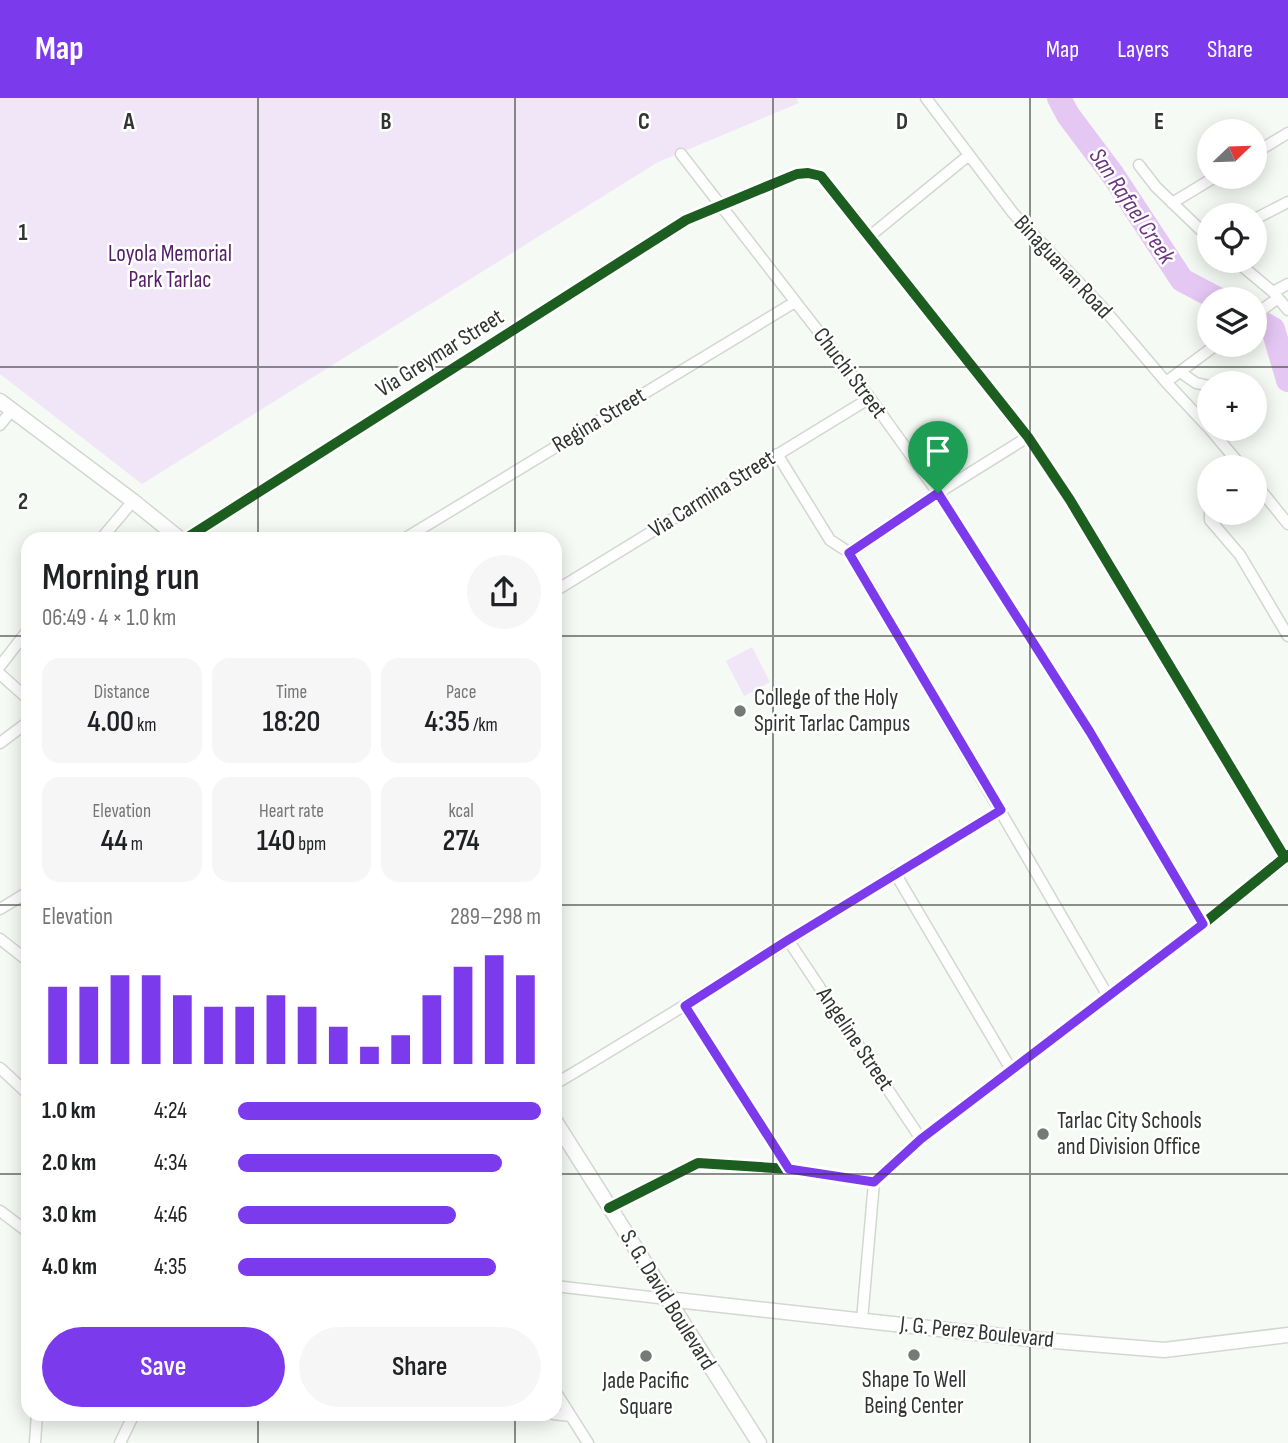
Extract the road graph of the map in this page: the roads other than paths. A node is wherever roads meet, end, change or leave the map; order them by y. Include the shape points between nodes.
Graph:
1 (926, 98) edge
2 (1288, 133) edge
3 (1267, 146) edge
4 (681, 154) dead end
5 (969, 155) junction
6 (1139, 165) dead end
7 (1197, 188) edge
8 (1288, 202) edge
9 (1172, 203) junction
10 (720, 206) junction
11 (1267, 213) edge
12 (1197, 227) edge
13 (870, 236) junction
14 (1250, 273) edge
15 (1288, 284) edge
16 (1275, 295) junction
17 (795, 302) junction
18 (1267, 305) edge
19 (1288, 310) edge
20 (1200, 357) edge
21 (1180, 372) junction
22 (1166, 382) junction
23 (1197, 383) edge
24 (870, 398) junction
25 (6, 406) edge
26 (1197, 414) edge
27 (0, 425) edge
28 (1028, 437) junction
29 (1221, 441) edge
30 (777, 454) junction
31 (1232, 455) edge
32 (938, 493) junction
33 (1267, 498) edge
34 (134, 500) junction
35 (1288, 524) edge
36 (1214, 525) edge
37 (107, 532) edge
38 (172, 532) edge
39 (196, 532) edge
40 (416, 532) edge
41 (849, 553) junction
42 (562, 587) edge
43 (1288, 636) edge
44 (21, 639) edge
45 (0, 666) edge
46 (0, 674) edge
47 (21, 693) edge
48 (21, 727) edge
49 (0, 743) edge
50 (1001, 810) junction
51 (1286, 857) edge
52 (895, 873) junction
53 (21, 896) edge
54 (0, 909) edge
55 (1203, 924) junction
56 (0, 939) edge
57 (788, 940) junction
58 (21, 956) edge
59 (1108, 996) junction
60 (685, 1006) junction
61 (0, 1068) edge
62 (1012, 1071) junction
63 (562, 1080) edge
64 (21, 1088) edge
65 (562, 1132) edge
66 (921, 1139) junction
67 (789, 1169) junction
68 (874, 1182) junction
69 (610, 1208) junction
70 (0, 1211) edge
71 (21, 1227) edge
72 (562, 1287) edge
73 (667, 1299) junction
74 (862, 1320) junction
75 (1288, 1335) edge
76 (562, 1402) edge
77 (562, 1415) edge
78 (571, 1416) junction
79 (37, 1421) edge
80 (131, 1421) edge
81 (35, 1443) edge
82 (120, 1443) edge
83 (588, 1443) edge
84 (759, 1443) edge

1 - 5 street, Binaguanan Road
2 - 3 street
4 - 10 street, Chuchi Street
5 - 13 street
5 - 22 street, Binaguanan Road via 1013,213
6 - 9 street
7 - 9 street
8 - 11 street
9 - 12 street
10 - 13 street, Via Greymar Street via 808,173 821,176
10 - 17 street, Chuchi Street
10 - 39 street, Via Greymar Street via 686,220
13 - 28 street, Via Greymar Street
14 - 16 street
15 - 16 street
16 - 18 street
16 - 19 street
17 - 24 street, Chuchi Street
17 - 40 street, Regina Street
20 - 21 street
21 - 22 street
21 - 23 street
22 - 26 street, Binaguanan Road
24 - 30 street, Via Carmina Street
24 - 32 street, Chuchi Street
25 - 27 street
25 - 34 street
28 - 32 street
28 - 51 street, Via Greymar Street
29 - 31 street, Binaguanan Road
30 - 41 street via 830,540
30 - 42 street, Via Carmina Street
32 - 41 street
32 - 55 street, Chuchi Street via 1090,732
33 - 35 street
34 - 37 street
34 - 38 street
36 - 43 street via 1240,555
41 - 50 street
44 - 45 street
46 - 47 street
48 - 49 street
50 - 52 street
50 - 59 street
51 - 55 street
52 - 57 street
52 - 62 street
53 - 54 street
55 - 59 street
56 - 58 street
57 - 60 street
57 - 66 street, Angeline Street
59 - 62 street
60 - 63 street
60 - 67 street
61 - 64 street
62 - 66 street
65 - 69 street, S. G. David Boulevard
66 - 68 street
67 - 68 street
67 - 69 street via 698,1163
68 - 74 street
69 - 73 street, S. G. David Boulevard
70 - 71 street
72 - 73 street
73 - 74 street, J. G. Perez Boulevard
73 - 84 street, S. G. David Boulevard
74 - 75 street, J. G. Perez Boulevard via 1164,1350
76 - 78 street
77 - 78 street
78 - 83 street
79 - 81 street
80 - 82 street

